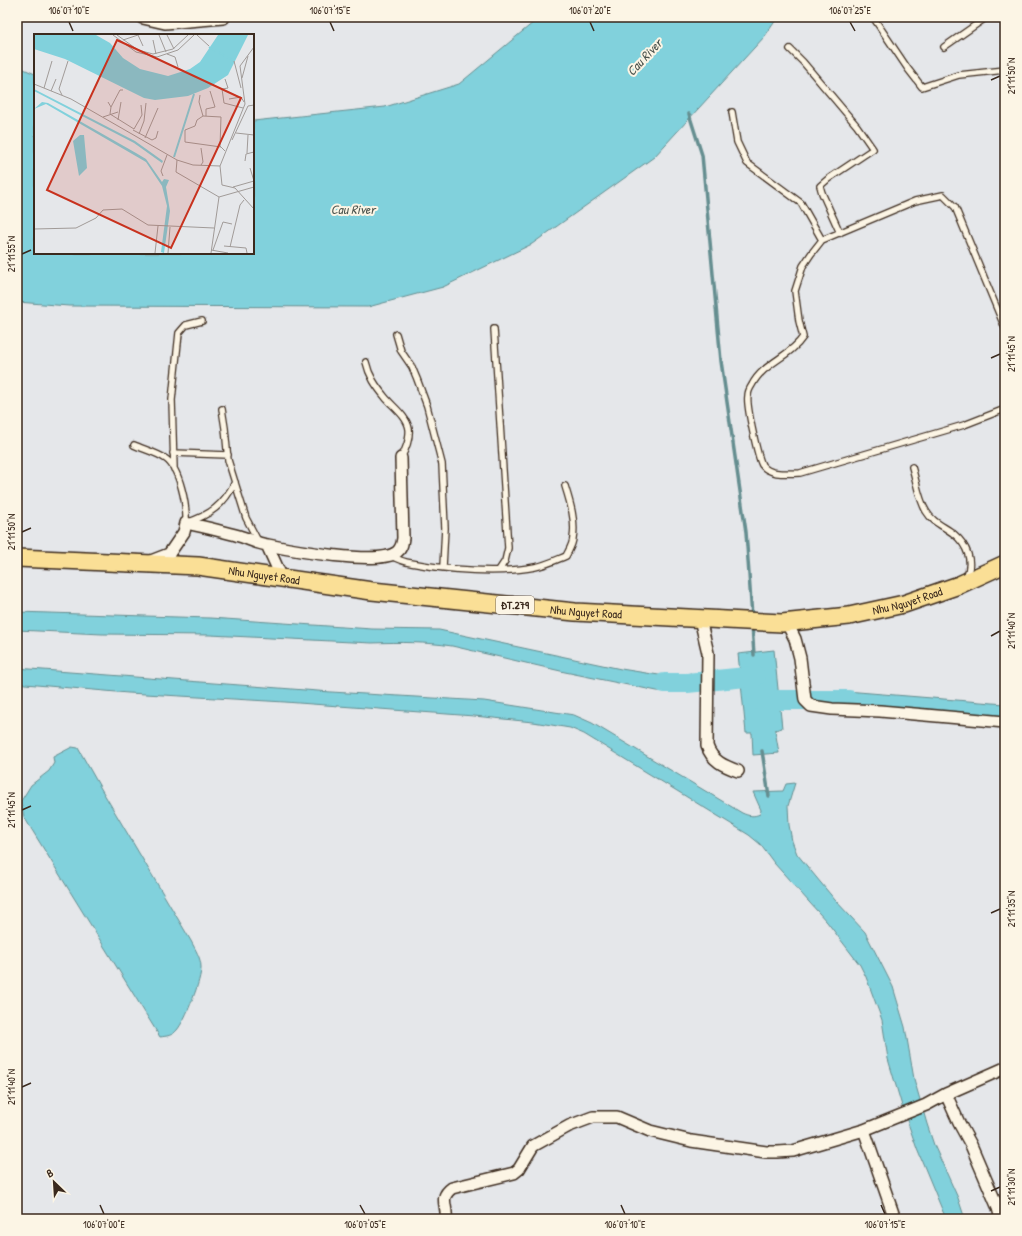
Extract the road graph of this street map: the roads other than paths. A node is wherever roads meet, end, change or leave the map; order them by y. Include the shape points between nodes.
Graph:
1 (143, 17) edge
2 (223, 17) edge
3 (873, 17) edge
4 (987, 17) edge
5 (944, 46) dead end
6 (790, 49) dead end
7 (1005, 70) edge
8 (732, 112) dead end
9 (840, 233) junction
10 (822, 240) junction
11 (202, 321) dead end
12 (1005, 328) edge
13 (494, 329) dead end
14 (396, 334) dead end
15 (366, 362) dead end
16 (222, 409) dead end
17 (1005, 409) edge
18 (134, 445) dead end
19 (173, 453) junction
20 (228, 455) junction
21 (401, 458) joint
22 (912, 467) dead end
23 (174, 469) junction
24 (235, 482) junction
25 (565, 486) dead end
26 (186, 523) junction
27 (263, 544) junction
28 (388, 555) junction
29 (17, 558) edge
30 (147, 563) junction
31 (1005, 564) edge
32 (443, 567) junction
33 (499, 570) junction
34 (282, 578) junction
35 (963, 583) junction
36 (700, 619) junction
37 (788, 623) junction
38 (1005, 722) edge
39 (738, 772) dead end
40 (1005, 1068) edge
41 (946, 1094) junction
42 (864, 1130) junction
43 (446, 1219) edge
44 (896, 1219) edge
45 (1001, 1219) edge

1 - 2 street via 165,22
3 - 7 lane via 922,87 959,75
4 - 5 lane
6 - 9 lane via 858,126 873,149 820,186
8 - 10 lane via 737,142 747,163 801,203
9 - 10 lane
9 - 12 lane via 915,201 943,195 955,207
10 - 17 lane via 804,266 795,291 803,337 798,345 763,369 752,384 748,397 750,421 762,465 779,473 800,473 964,425
11 - 19 lane via 186,325 179,332 172,400
13 - 33 lane via 508,548 505,561
14 - 32 lane via 427,406 442,464 445,528
15 - 21 lane via 374,383 403,416 409,427 409,440
16 - 20 lane
18 - 23 lane via 166,459
19 - 20 lane
19 - 23 lane
20 - 24 lane
21 - 28 street via 402,546
22 - 35 lane via 925,510 931,518 954,534 968,552 970,564
23 - 26 lane via 183,498
24 - 26 lane via 222,502 210,512
24 - 27 lane via 246,518
25 - 33 lane via 574,524 574,539 566,556 536,567
26 - 27 street
26 - 30 street via 184,532 169,554
27 - 28 street via 324,555
27 - 34 street
28 - 32 lane via 410,563
29 - 30 main road, Nhu Nguyet Road / ĐT.279
30 - 34 main road, Nhu Nguyet Road / ĐT.279 via 205,567
31 - 35 main road, Nhu Nguyet Road / ĐT.279
32 - 33 lane
34 - 36 main road, Nhu Nguyet Road / ĐT.279 via 372,591 575,612
35 - 37 main road, Nhu Nguyet Road / ĐT.279 via 904,604 849,616
36 - 37 main road, Nhu Nguyet Road / ĐT.279
36 - 39 street via 708,653 707,746 709,754 714,759
37 - 38 street via 800,658 806,700 811,706
40 - 41 street
41 - 42 street via 926,1105
41 - 45 street via 971,1145
42 - 43 street via 793,1150 766,1152 690,1141 650,1131 617,1118 594,1117 569,1126 533,1146 514,1173 452,1188 446,1192
42 - 44 street

